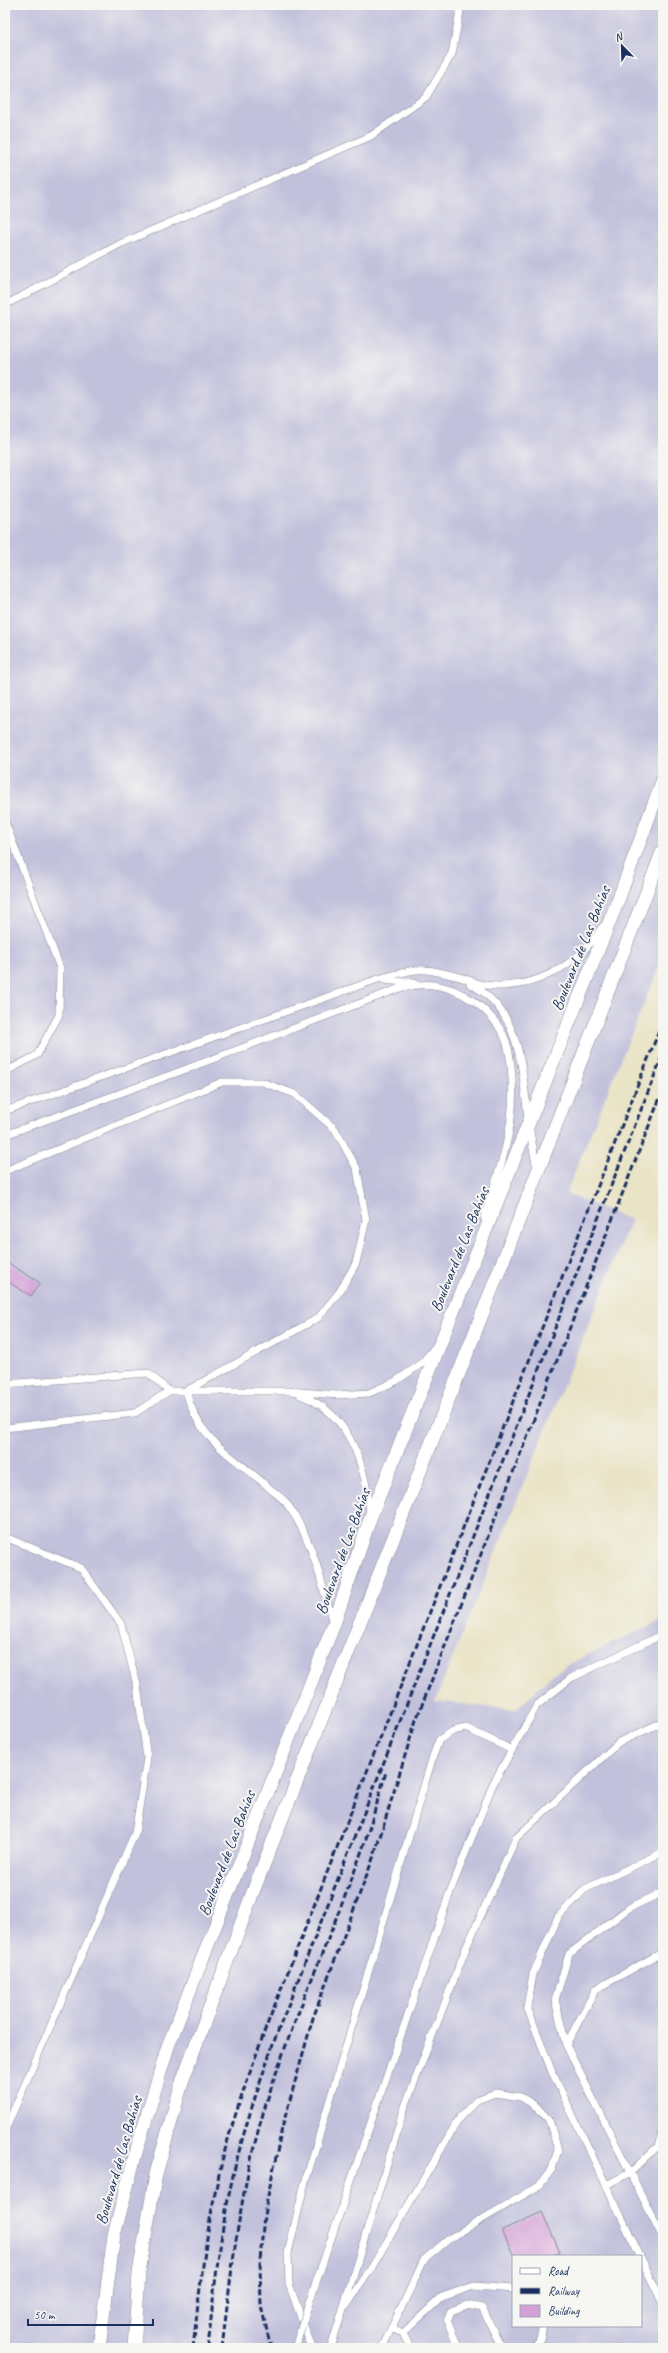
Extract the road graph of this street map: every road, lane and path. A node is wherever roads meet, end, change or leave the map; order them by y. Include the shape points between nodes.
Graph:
1 (458, 5) edge
2 (5, 305) edge
3 (663, 779) edge
4 (5, 822) edge
5 (663, 850) edge
6 (661, 860) edge
7 (617, 903) junction
8 (455, 976) junction
9 (378, 979) junction
10 (432, 984) junction
11 (5, 1072) edge
12 (5, 1110) edge
13 (528, 1120) junction
14 (5, 1135) edge
15 (537, 1169) junction
16 (5, 1171) edge
17 (463, 1286) junction
18 (442, 1337) junction
19 (5, 1384) edge
20 (169, 1391) junction
21 (186, 1391) junction
22 (288, 1391) junction
23 (5, 1428) edge
24 (371, 1516) junction
25 (5, 1537) edge
26 (334, 1624) junction
27 (663, 1634) edge
28 (663, 1722) edge
29 (512, 1750) junction
30 (663, 1852) edge
31 (663, 1892) edge
32 (663, 1952) edge
33 (566, 2045) junction
34 (5, 2130) edge
35 (663, 2130) edge
36 (631, 2172) junction
37 (606, 2185) junction
38 (663, 2238) edge
39 (640, 2255) edge
40 (642, 2259) edge
41 (512, 2289) edge
42 (663, 2304) edge
43 (342, 2312) junction
44 (543, 2327) edge
45 (392, 2328) junction
46 (403, 2333) junction
47 (332, 2347) edge
48 (99, 2348) edge
49 (134, 2348) edge
50 (295, 2348) edge
51 (312, 2348) edge
52 (382, 2348) edge
53 (410, 2348) edge
54 (459, 2348) edge
55 (502, 2348) edge
56 (532, 2348) edge

1 - 2 lane via 460,11 452,54 426,97 371,136 120,244
3 - 7 street, Boulevard de Las Bahías
4 - 11 lane via 60,968 59,1015 37,1055
5 - 6 street
6 - 15 street
7 - 8 lane via 584,951 571,963 554,972 520,984 499,986 484,985
7 - 13 street, Boulevard de Las Bahías
8 - 9 lane via 425,970
8 - 13 lane via 477,987 488,997 500,1008 512,1028 523,1069
9 - 10 lane
9 - 12 lane
10 - 14 lane via 403,987
10 - 17 lane via 468,997 490,1015 503,1035 511,1074 511,1118 504,1156
13 - 15 lane
13 - 17 street, Boulevard de Las Bahías
15 - 49 street via 467,1353 256,1884 183,2079 156,2174 139,2272
16 - 21 lane via 222,1082 262,1082 295,1094 335,1129 357,1169 366,1220 356,1264 340,1291 318,1318
17 - 18 street, Boulevard de Las Bahías
18 - 22 lane via 421,1364 396,1381 369,1393 338,1395
18 - 24 street, Boulevard de Las Bahías
19 - 20 lane via 148,1373
20 - 21 lane
20 - 23 lane via 135,1413
21 - 22 lane
21 - 26 lane via 191,1410 200,1428 220,1449 247,1468 286,1503 307,1536
22 - 24 lane via 311,1398 330,1410 346,1432 367,1480
24 - 26 street, Boulevard de Las Bahías
25 - 34 lane via 82,1568 121,1624 137,1685 147,1758 136,1833
26 - 48 street, Boulevard de Las Bahías via 168,2046 114,2235
27 - 29 lane via 571,1678 537,1705
28 - 43 lane via 619,1742 516,1838 466,1948 404,2109
29 - 50 lane, bridge via 493,1784 450,1892
29 - 51 lane via 466,1728 453,1731 439,1740 433,1756 306,2178 288,2253 289,2284
30 - 37 lane via 585,1889 558,1917 533,1974 527,2007 552,2072
31 - 33 lane via 629,1908 569,1954 555,2000
32 - 33 lane via 596,1989
33 - 36 lane
35 - 36 lane via 658,2146
36 - 37 lane
36 - 38 lane
37 - 39 lane
40 - 42 lane
41 - 46 lane via 474,2286 442,2297
43 - 45 lane via 372,2267 460,2117 477,2100 495,2093 521,2097 537,2107 548,2120 558,2150 552,2169 539,2186 450,2238 424,2260
43 - 47 lane
44 - 56 lane via 540,2340
45 - 46 lane
45 - 52 lane
46 - 53 lane
54 - 55 lane via 447,2321 451,2311 467,2305 482,2308

